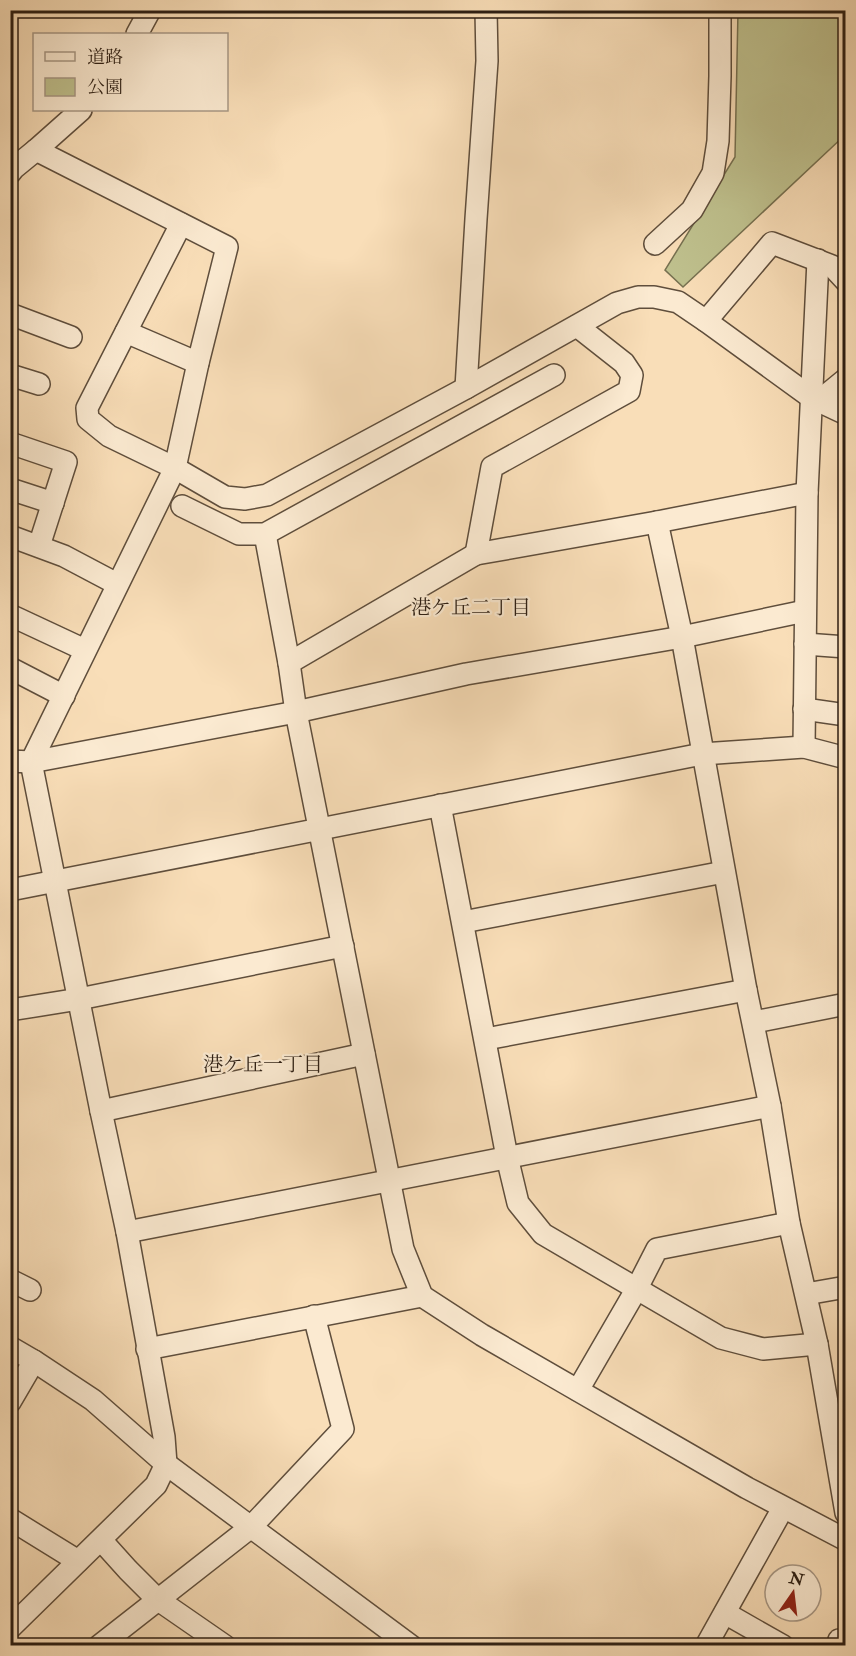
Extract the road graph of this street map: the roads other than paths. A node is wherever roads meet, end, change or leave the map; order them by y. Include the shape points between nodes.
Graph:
1 (150, 10) edge
2 (486, 10) edge
3 (720, 10) edge
4 (138, 33) edge
5 (80, 111) edge
6 (36, 150) junction
7 (10, 172) edge
8 (181, 224) junction
9 (655, 244) dead end
10 (818, 260) junction
11 (846, 281) edge
12 (10, 314) edge
13 (706, 321) junction
14 (577, 326) junction
15 (126, 332) junction
16 (71, 337) dead end
17 (198, 363) junction
18 (10, 375) edge
19 (554, 375) dead end
20 (846, 379) edge
21 (39, 384) dead end
22 (466, 388) junction
23 (812, 398) junction
24 (846, 414) edge
25 (10, 443) edge
26 (175, 468) junction
27 (10, 489) edge
28 (807, 493) junction
29 (53, 503) junction
30 (182, 506) dead end
31 (657, 522) junction
32 (265, 534) junction
33 (10, 536) edge
34 (39, 546) junction
35 (476, 554) junction
36 (117, 584) junction
37 (805, 611) junction
38 (10, 615) edge
39 (682, 637) junction
40 (805, 644) junction
41 (846, 647) edge
42 (85, 650) junction
43 (289, 663) junction
44 (10, 668) edge
45 (64, 696) junction
46 (804, 710) junction
47 (296, 712) junction
48 (846, 716) edge
49 (804, 747) junction
50 (702, 754) junction
51 (846, 758) edge
52 (21, 762) edge
53 (440, 805) junction
54 (320, 828) junction
55 (724, 872) junction
56 (56, 882) junction
57 (10, 890) edge
58 (463, 922) junction
59 (343, 946) junction
60 (746, 990) junction
61 (79, 999) junction
62 (846, 1004) edge
63 (10, 1010) edge
64 (754, 1022) junction
65 (486, 1039) junction
66 (364, 1054) junction
67 (770, 1106) junction
68 (101, 1111) junction
69 (507, 1157) junction
70 (389, 1180) junction
71 (789, 1222) junction
72 (127, 1232) junction
73 (10, 1280) edge
74 (846, 1287) edge
75 (30, 1290) dead end
76 (636, 1290) junction
77 (806, 1294) junction
78 (422, 1296) junction
79 (314, 1317) junction
80 (818, 1344) junction
81 (10, 1347) edge
82 (147, 1349) junction
83 (34, 1361) junction
84 (578, 1390) junction
85 (10, 1402) edge
86 (166, 1464) junction
87 (783, 1508) junction
88 (846, 1513) edge
89 (10, 1519) edge
90 (251, 1527) junction
91 (101, 1540) junction
92 (846, 1540) edge
93 (78, 1560) junction
94 (157, 1599) junction
95 (725, 1613) junction
96 (10, 1628) edge
97 (99, 1646) edge
98 (225, 1646) edge
99 (411, 1646) edge
100 (706, 1646) edge
101 (783, 1646) edge

1 - 4 street
2 - 22 street via 487,61
3 - 9 street via 718,141 713,173 692,210
5 - 6 street
6 - 7 street
6 - 8 street
8 - 15 street
8 - 17 street via 227,247
10 - 11 street via 832,266
10 - 13 street via 772,243
10 - 23 street
12 - 16 street
13 - 14 street via 678,302 638,297 617,303
13 - 23 street
14 - 22 street
14 - 35 street via 624,363 632,375 629,391 492,466
15 - 17 street
15 - 26 street via 87,408 88,418 110,436
17 - 26 street
18 - 21 street
19 - 32 street
20 - 23 street via 824,397
22 - 26 street via 267,495 225,497
23 - 24 street
23 - 28 street
25 - 29 street via 66,462
26 - 36 street
27 - 29 street
28 - 31 street
28 - 37 street
29 - 34 street
30 - 32 street via 239,534
31 - 35 street
31 - 39 street
32 - 43 street
33 - 34 street
34 - 36 street
35 - 43 street
36 - 42 street
37 - 39 street
37 - 40 street
38 - 42 street
39 - 47 street via 466,674
39 - 50 street
40 - 41 street
40 - 46 street
42 - 45 street
43 - 47 street
44 - 45 street
45 - 52 street
46 - 48 street
46 - 49 street
47 - 52 street
47 - 54 street
49 - 50 street
49 - 51 street
50 - 53 street
50 - 55 street
52 - 56 street
53 - 54 street
53 - 58 street
54 - 56 street
54 - 59 street
55 - 58 street
55 - 60 street
56 - 57 street
56 - 61 street
58 - 65 street
59 - 61 street
59 - 66 street
60 - 64 street
60 - 65 street
61 - 63 street
61 - 68 street
62 - 64 street
64 - 67 street
65 - 69 street
66 - 68 street
66 - 70 street
67 - 69 street
67 - 71 street
68 - 72 street
69 - 70 street
69 - 76 street via 518,1203 543,1234
70 - 72 street
70 - 78 street via 403,1249
71 - 76 street via 657,1249
71 - 77 street
72 - 82 street
73 - 75 street
74 - 77 street
76 - 80 street via 721,1338 763,1349
76 - 84 street
77 - 80 street
78 - 79 street
78 - 84 street
79 - 82 street
79 - 90 street via 343,1429
80 - 88 street
81 - 83 street
82 - 86 street
83 - 85 street
83 - 86 street via 93,1400
84 - 87 street
86 - 90 street
86 - 91 street via 156,1485
87 - 92 street
87 - 95 street
89 - 93 street
90 - 94 street
90 - 99 street
91 - 93 street
91 - 94 street
93 - 96 street
94 - 97 street
94 - 98 street
95 - 100 street
95 - 101 street

